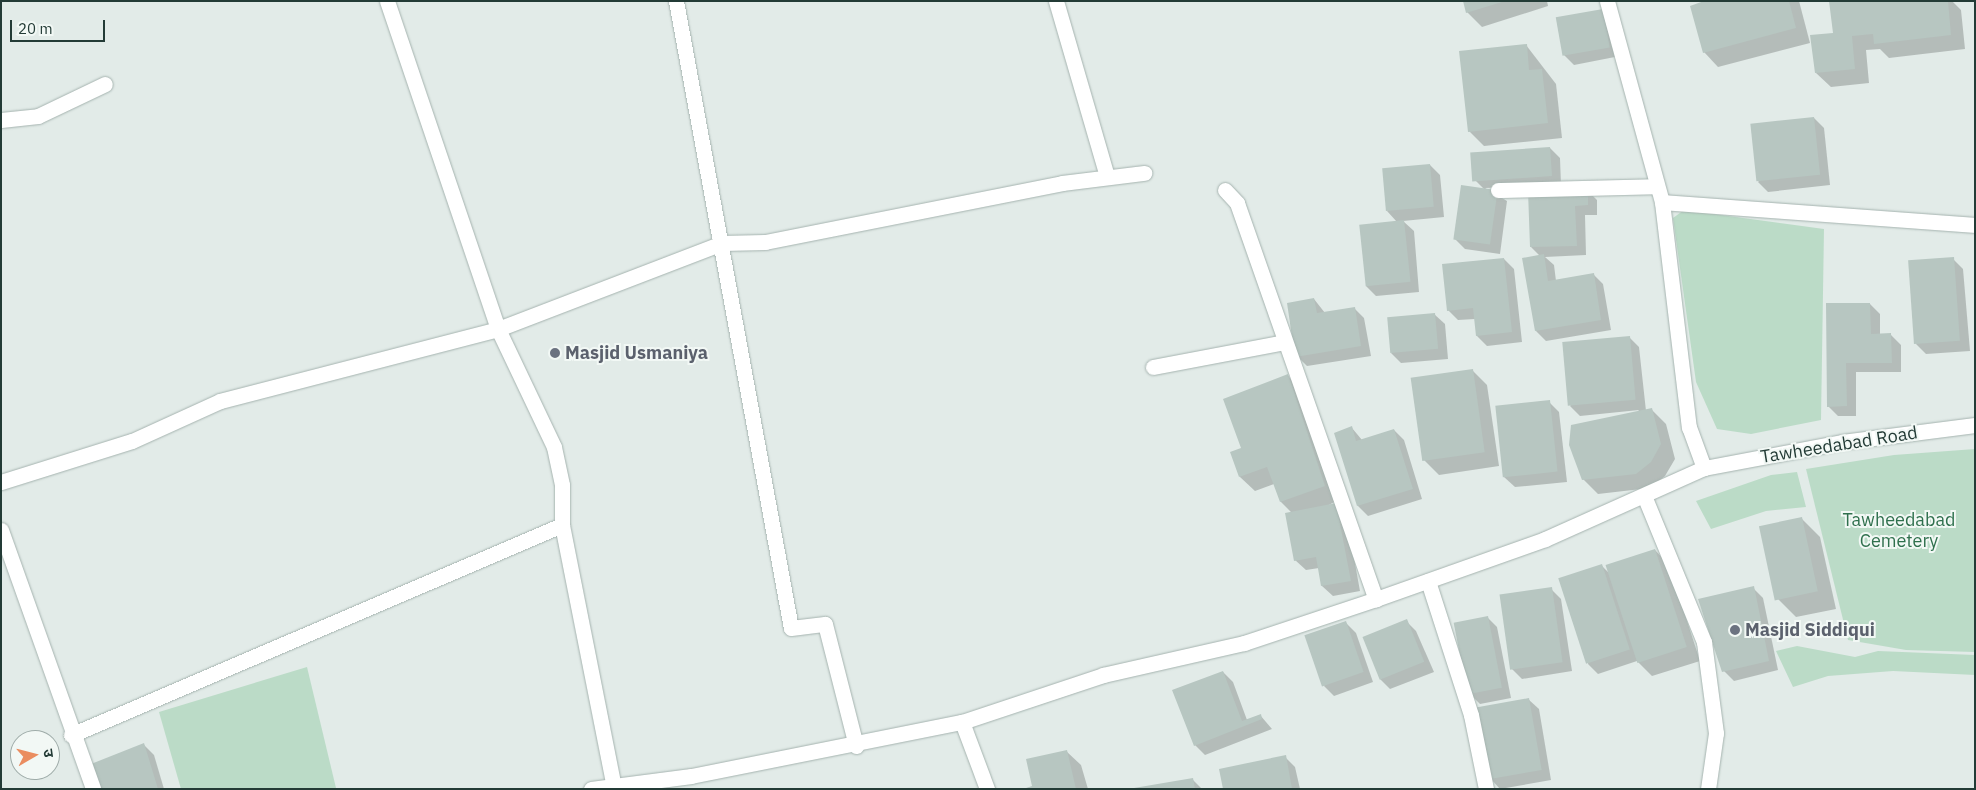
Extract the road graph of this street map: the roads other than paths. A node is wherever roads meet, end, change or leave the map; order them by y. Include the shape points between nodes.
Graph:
1 (387, 1) edge
2 (676, 1) edge
3 (1056, 1) edge
4 (1607, 1) edge
5 (105, 84) dead end
6 (1, 120) edge
7 (1144, 173) dead end
8 (1108, 177) junction
9 (1657, 186) junction
10 (1225, 190) dead end
11 (1498, 190) dead end
12 (1662, 202) junction
13 (1975, 225) edge
14 (722, 243) junction
15 (498, 328) junction
16 (1285, 342) junction
17 (1153, 367) dead end
18 (1975, 425) edge
19 (1704, 468) junction
20 (1, 482) edge
21 (1645, 498) junction
22 (562, 525) junction
23 (1, 530) edge
24 (1428, 581) junction
25 (1376, 600) junction
26 (962, 722) junction
27 (71, 735) junction
28 (856, 746) junction
29 (614, 788) junction
30 (93, 789) edge
31 (591, 789) edge
32 (987, 789) edge
33 (1486, 789) edge
34 (1708, 789) edge

1 - 15 street
2 - 14 street
3 - 8 street
4 - 9 street
5 - 6 street via 38,116
7 - 8 street
8 - 14 street via 765,242
9 - 11 street
9 - 12 street
10 - 16 street via 1237,202
12 - 13 street
12 - 19 street via 1689,427
14 - 15 street
14 - 28 street via 791,628 825,624
15 - 20 street via 220,401 132,441
15 - 22 street via 554,447 562,485
16 - 17 street
16 - 25 street
18 - 19 street, Tawheedabad Road via 1842,442
19 - 21 street, Tawheedabad Road
21 - 24 street, Tawheedabad Road
21 - 34 street via 1704,642 1716,733
22 - 27 street
22 - 29 street
23 - 27 street
24 - 25 street, Tawheedabad Road
24 - 33 street via 1471,715
25 - 26 street, Tawheedabad Road via 1244,643 1103,676
26 - 28 street, Tawheedabad Road
26 - 32 street
27 - 30 street
28 - 29 street, Tawheedabad Road
29 - 31 street, Tawheedabad Road

